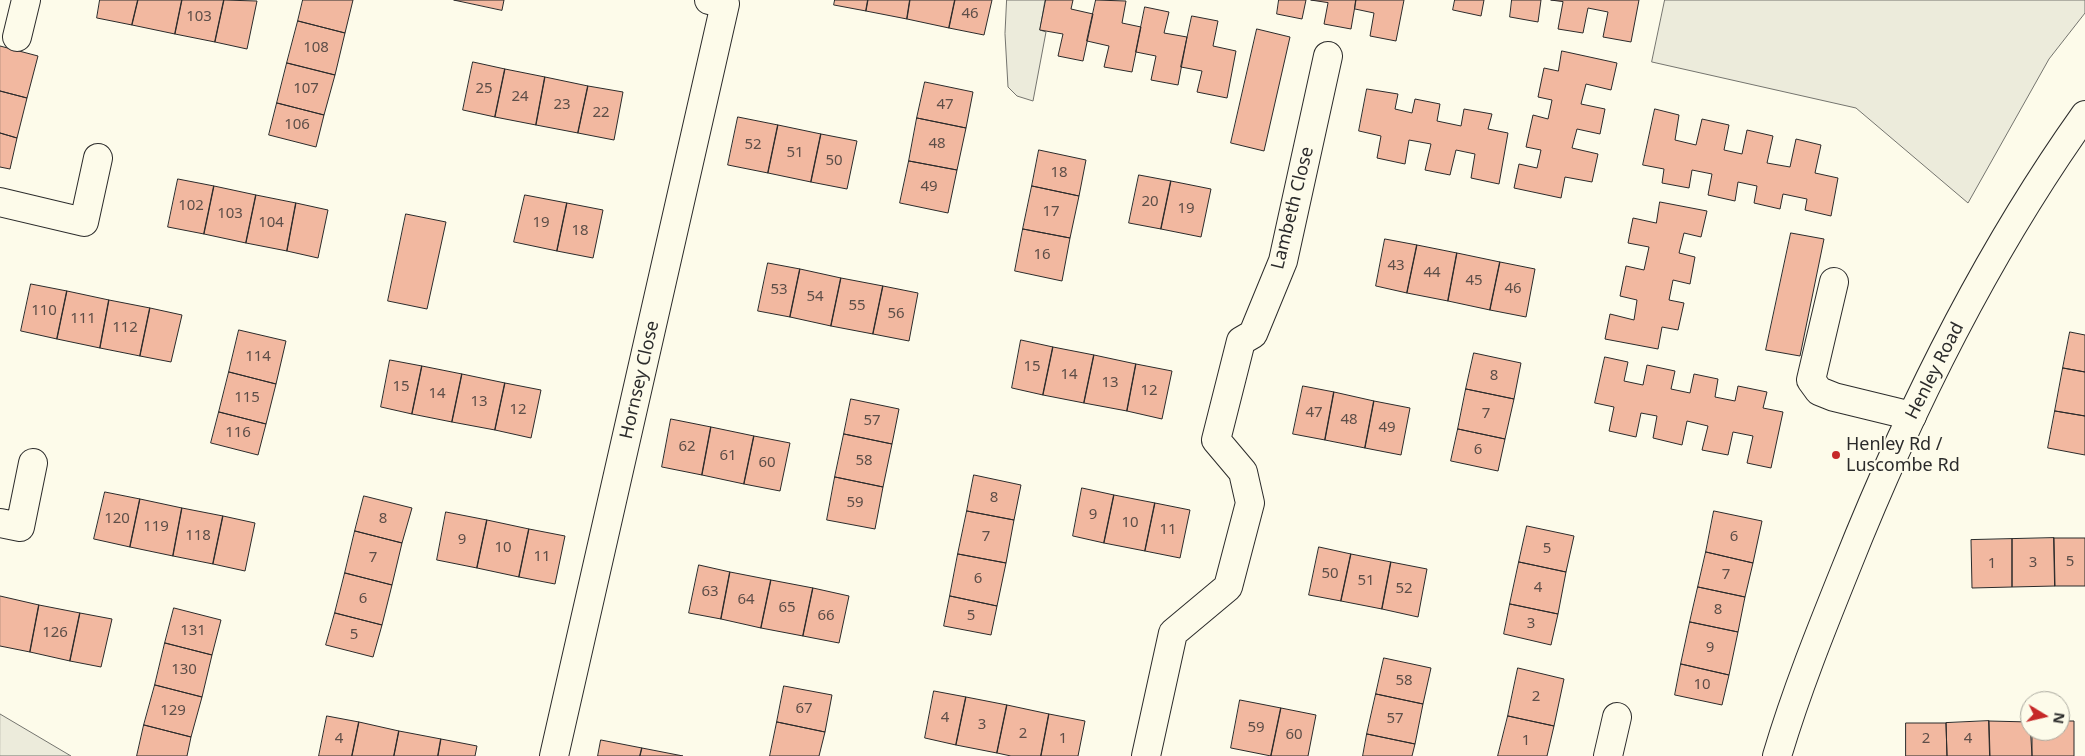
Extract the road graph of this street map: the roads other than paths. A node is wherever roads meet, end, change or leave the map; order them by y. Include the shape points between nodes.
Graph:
1 (26, 0) edge
2 (720, 1) edge
3 (17, 37) dead end
4 (1328, 56) dead end
5 (2085, 115) edge
6 (98, 158) dead end
7 (0, 202) edge
8 (1834, 282) dead end
9 (1912, 416) junction
10 (33, 463) dead end
11 (0, 523) edge
12 (1617, 716) dead end
13 (554, 756) edge
14 (1146, 756) edge
15 (1608, 756) edge
16 (1777, 756) edge

1 - 3 street
2 - 13 street, Hornsey Close
4 - 14 street, Lambeth Close via 1283,262 1253,334 1241,341 1216,440 1244,472 1250,502 1228,588 1173,633
5 - 9 street, Henley Road via 2002,245
6 - 7 street via 84,222
8 - 9 street via 1811,380 1819,391 1834,397
9 - 16 street, Henley Road via 1872,502 1820,631
10 - 11 street via 20,527
12 - 15 street

